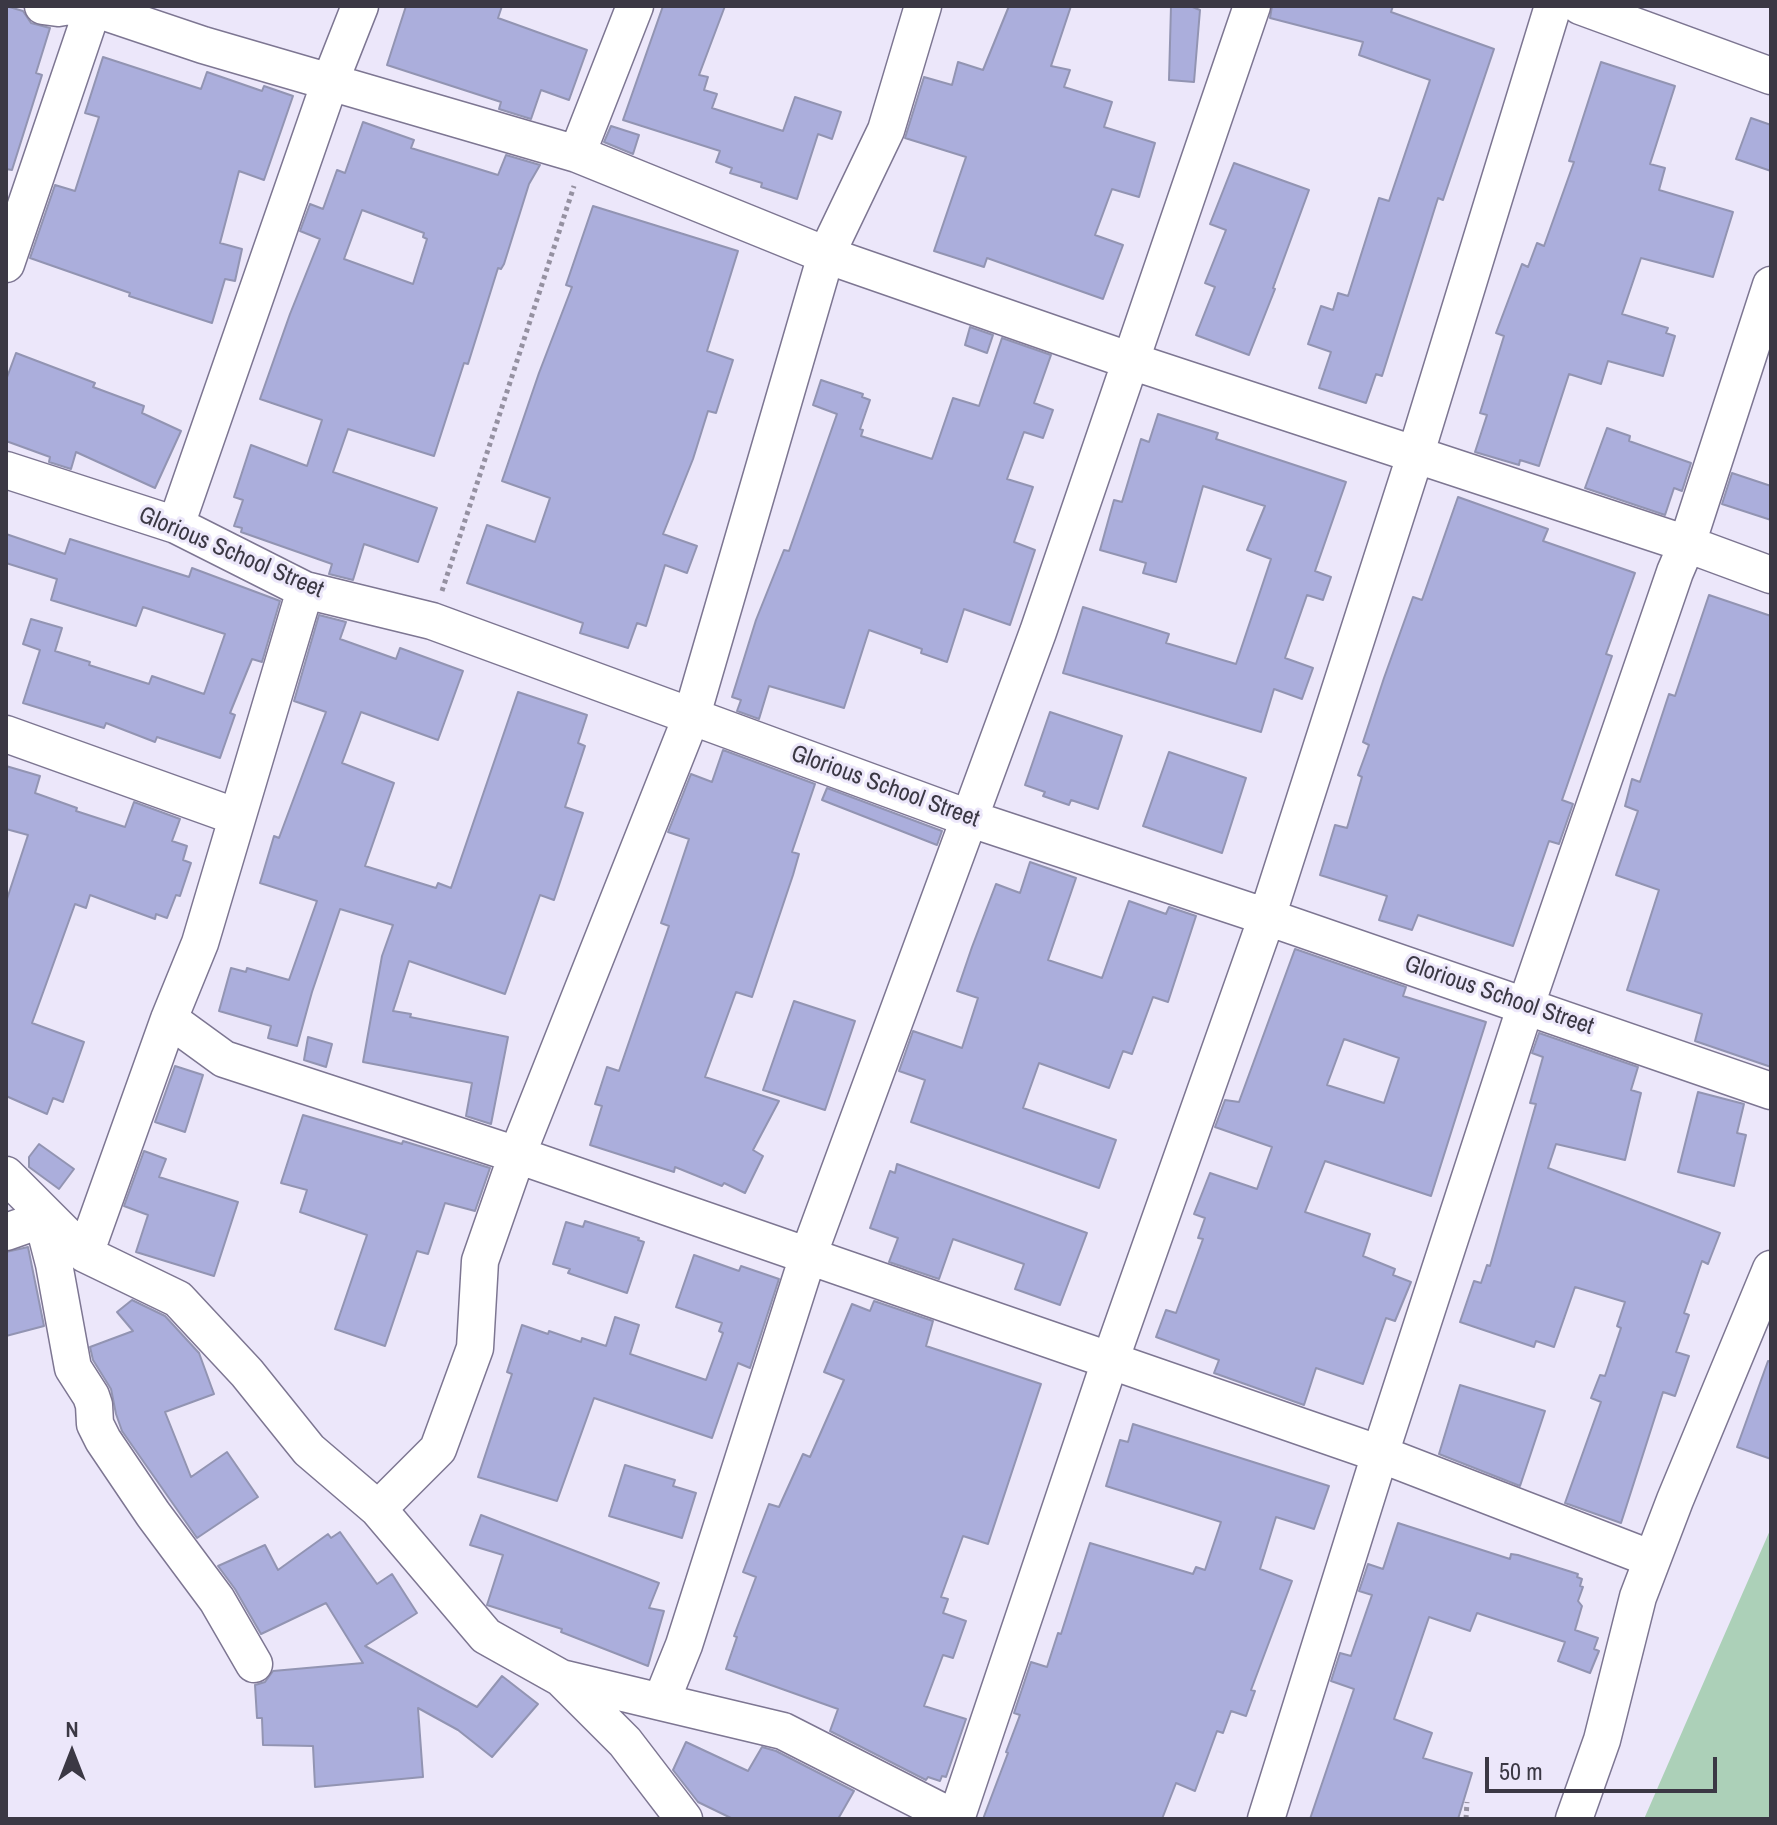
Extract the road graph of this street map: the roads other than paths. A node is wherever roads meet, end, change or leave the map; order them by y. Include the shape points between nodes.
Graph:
1 (43, 6) edge
2 (360, 6) edge
3 (635, 6) edge
4 (923, 6) edge
5 (1252, 6) edge
6 (1553, 6) edge
7 (1580, 6) edge
8 (84, 7) edge
9 (1771, 76) edge
10 (330, 82) junction
11 (577, 154) junction
12 (826, 255) junction
13 (6, 264) edge
14 (1771, 285) edge
15 (1131, 361) junction
16 (1415, 456) junction
17 (6, 470) edge
18 (176, 525) junction
19 (1687, 544) junction
20 (1771, 575) edge
21 (305, 590) junction
22 (692, 715) junction
23 (6, 734) edge
24 (237, 817) junction
25 (971, 819) junction
26 (1267, 917) junction
27 (1526, 1005) junction
28 (169, 1019) junction
29 (1771, 1091) edge
30 (517, 1155) junction
31 (6, 1175) edge
32 (46, 1218) junction
33 (6, 1232) edge
34 (85, 1254) junction
35 (808, 1256) junction
36 (1771, 1269) edge
37 (1110, 1361) junction
38 (1380, 1454) junction
39 (378, 1509) junction
40 (1652, 1559) junction
41 (254, 1664) dead end
42 (561, 1678) junction
43 (661, 1702) junction
44 (684, 1819) edge
45 (956, 1819) edge
46 (1266, 1819) edge
47 (1574, 1819) edge

1 - 8 street
2 - 10 street
3 - 11 street
4 - 12 street via 886,130
5 - 15 street
6 - 16 street
7 - 9 street
8 - 10 street
8 - 13 street
10 - 11 street
10 - 18 street
11 - 12 street
12 - 15 street
12 - 22 street
14 - 19 street
15 - 16 street
15 - 25 street
16 - 19 street
16 - 26 street
17 - 18 street, Glorious School Street
18 - 21 street, Glorious School Street
19 - 20 street
19 - 27 street
21 - 22 street, Glorious School Street via 432,621
21 - 24 street
22 - 25 street, Glorious School Street
22 - 30 street
23 - 24 street
24 - 28 street via 200,943
25 - 26 street, Glorious School Street
25 - 35 street
26 - 27 street, Glorious School Street
26 - 37 street
27 - 29 street, Glorious School Street
27 - 38 street
28 - 30 street via 224,1059
28 - 34 street
30 - 35 street
30 - 39 street via 480,1261 475,1348 438,1449
31 - 32 street
32 - 33 street
32 - 34 street
32 - 41 street via 73,1368 91,1396 95,1424 217,1600
34 - 39 street via 178,1299 309,1450
35 - 37 street
35 - 43 street via 684,1645
36 - 40 street
37 - 38 street
37 - 45 street
38 - 40 street
38 - 46 street
39 - 42 street via 486,1636
40 - 47 street via 1602,1740
42 - 43 street
42 - 44 street via 625,1742
43 - 45 street via 783,1731

